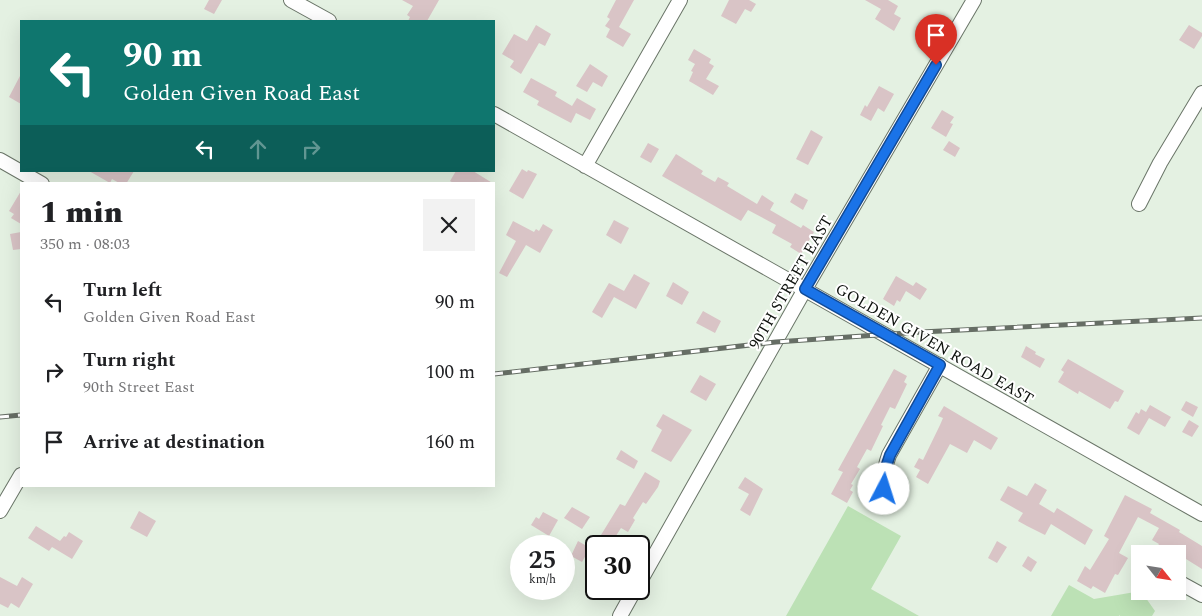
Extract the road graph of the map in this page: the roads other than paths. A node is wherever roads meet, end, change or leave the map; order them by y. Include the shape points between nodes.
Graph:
1 (291, 0) edge
2 (680, 0) edge
3 (974, 0) edge
4 (327, 20) edge
5 (1202, 93) edge
6 (495, 115) edge
7 (0, 160) edge
8 (585, 166) junction
9 (20, 171) edge
10 (21, 172) edge
11 (38, 182) edge
12 (1139, 204) dead end
13 (805, 289) junction
14 (940, 365) junction
15 (20, 477) edge
16 (889, 501) dead end
17 (0, 511) edge
18 (1202, 514) edge
19 (650, 564) edge
20 (1186, 586) edge
21 (1202, 594) edge
22 (629, 600) edge
23 (620, 616) edge

1 - 4 street
2 - 8 street
3 - 13 street, 90TH STREET EAST
5 - 12 street
6 - 8 street, GOLDEN GIVEN ROAD EAST
7 - 9 street
8 - 13 street, GOLDEN GIVEN ROAD EAST
10 - 11 street
13 - 14 street, GOLDEN GIVEN ROAD EAST
13 - 19 street, 90TH STREET EAST
14 - 16 street via 888,460 883,481
14 - 18 street, GOLDEN GIVEN ROAD EAST
15 - 17 street
20 - 21 street
22 - 23 street

